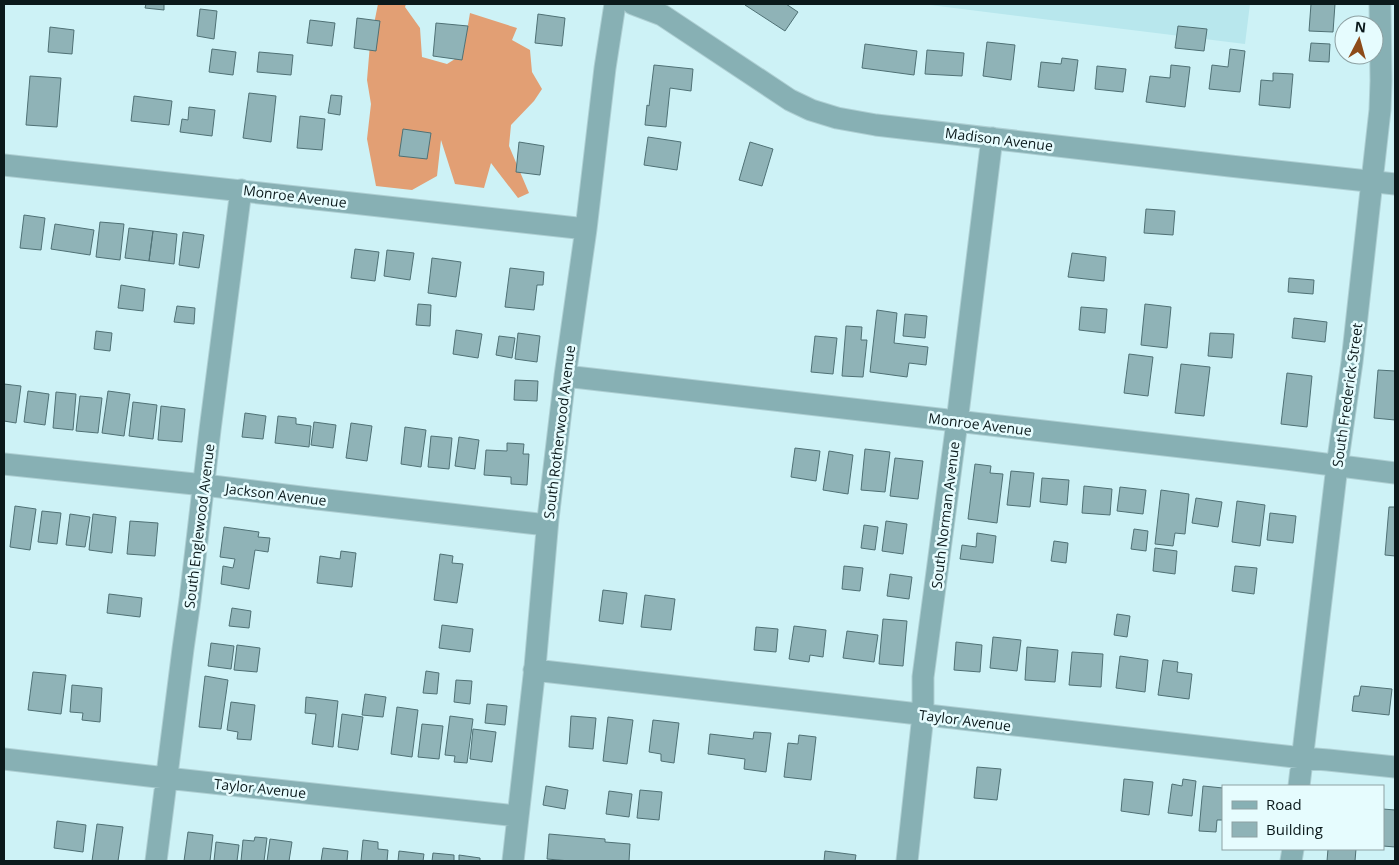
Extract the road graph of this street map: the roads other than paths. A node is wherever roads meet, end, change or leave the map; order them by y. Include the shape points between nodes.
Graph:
1 (615, 4) edge
2 (633, 4) edge
3 (1380, 4) edge
4 (992, 138) junction
5 (4, 165) edge
6 (1372, 181) junction
7 (1395, 184) edge
8 (241, 190) junction
9 (586, 229) junction
10 (565, 376) junction
11 (957, 422) junction
12 (4, 464) edge
13 (1337, 466) junction
14 (1395, 473) edge
15 (204, 485) junction
16 (547, 525) junction
17 (534, 670) junction
18 (923, 715) junction
19 (1302, 758) junction
20 (4, 759) edge
21 (1395, 767) edge
22 (166, 778) junction
23 (1300, 785) edge
24 (517, 816) junction
25 (156, 861) edge
26 (513, 861) edge
27 (907, 861) edge

1 - 9 street, South Rotherwood Avenue
2 - 4 street, Madison Avenue via 662,15 763,83 811,110 876,125
3 - 6 street, South Frederick Street via 1381,82
4 - 6 street, Madison Avenue
4 - 11 street, South Norman Avenue
5 - 8 street, Monroe Avenue
6 - 7 street, Madison Avenue
6 - 13 street, South Frederick Street
8 - 9 street, Monroe Avenue
8 - 15 street, South Englewood Avenue
9 - 10 street, South Rotherwood Avenue
10 - 11 street, Monroe Avenue
10 - 16 street, South Rotherwood Avenue
11 - 13 street, Monroe Avenue
11 - 18 street, South Norman Avenue via 923,677
12 - 15 street, Jackson Avenue
13 - 14 street, Monroe Avenue
13 - 19 street, South Frederick Street
15 - 16 street, Jackson Avenue
15 - 22 street, South Englewood Avenue
16 - 17 street, South Rotherwood Avenue
17 - 18 street, Taylor Avenue
17 - 24 street, South Rotherwood Avenue
18 - 19 street, Taylor Avenue
18 - 27 street, South Norman Avenue
19 - 21 street, Taylor Avenue
19 - 23 street, South Frederick Street
20 - 22 street, Taylor Avenue
22 - 24 street, Taylor Avenue
22 - 25 street, South Englewood Avenue
24 - 26 street, South Rotherwood Avenue

